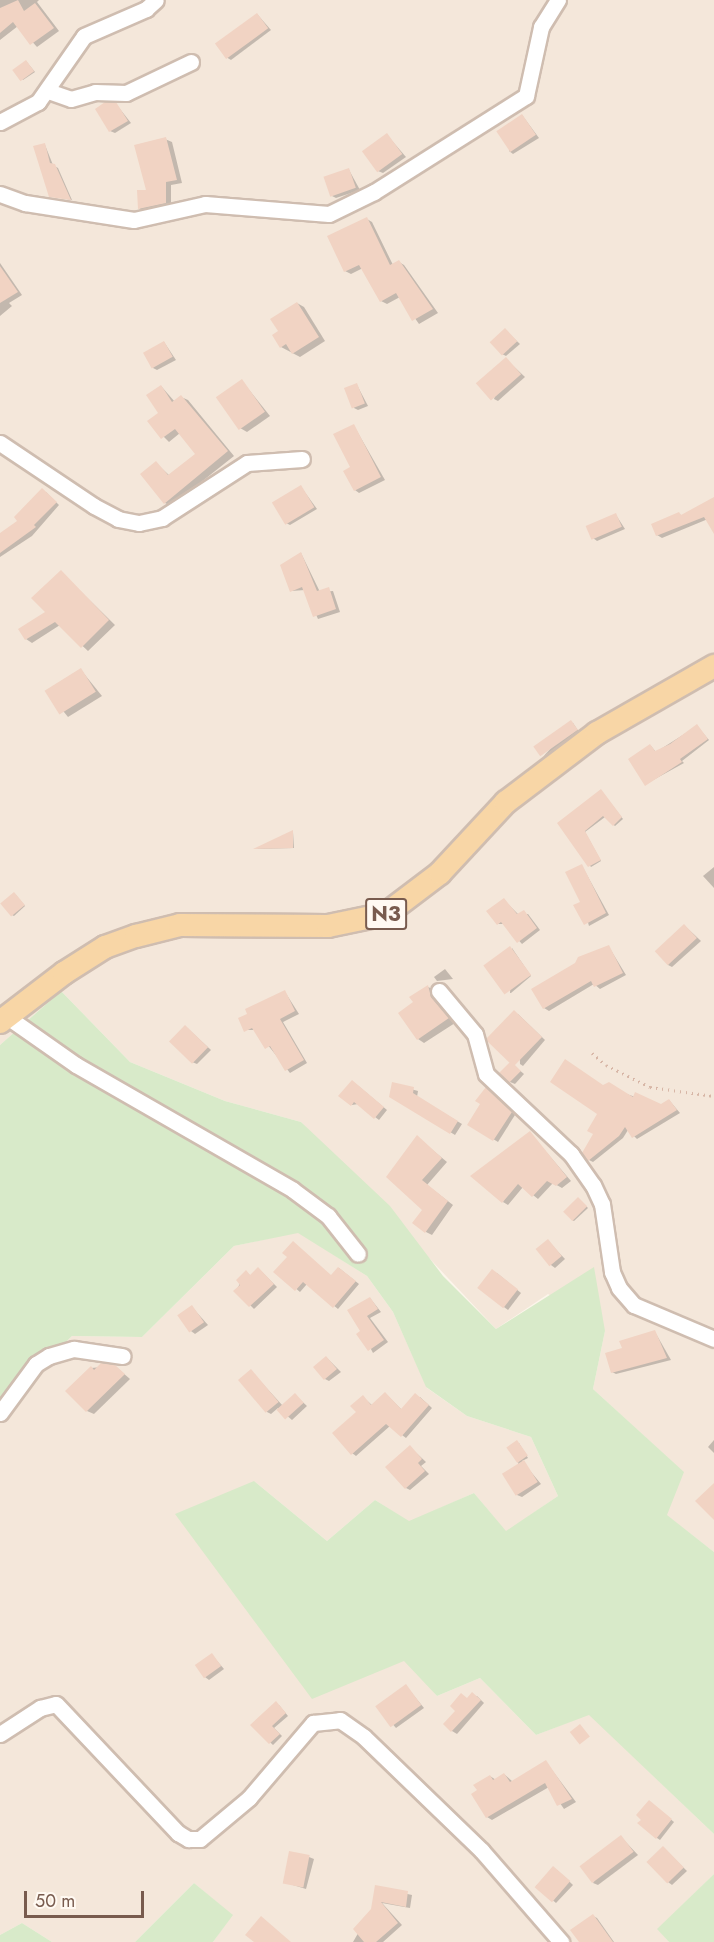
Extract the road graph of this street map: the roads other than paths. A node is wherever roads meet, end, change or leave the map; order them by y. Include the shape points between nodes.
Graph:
1 (156, 0) edge
2 (558, 0) edge
3 (191, 62) dead end
4 (48, 91) junction
5 (0, 122) edge
6 (0, 194) edge
7 (0, 443) edge
8 (302, 459) dead end
9 (714, 666) edge
10 (439, 991) dead end
11 (4, 1020) edge
12 (358, 1254) dead end
13 (714, 1339) edge
14 (122, 1356) dead end
15 (0, 1413) edge
16 (0, 1734) edge
17 (561, 1942) edge

1 - 4 street via 146,9 84,36 66,56
2 - 6 street via 541,27 526,96 374,192 329,214 205,204 134,220 25,203
3 - 4 street via 126,93 95,92 71,99
4 - 5 street via 38,102
7 - 8 street via 94,506 118,519 139,523 162,518 247,463
9 - 11 main road, N3 via 597,733 506,802 440,873 386,914 328,926 180,926 135,936 105,947 64,973
10 - 13 street via 475,1034 486,1074 571,1154 593,1185 602,1204 612,1272 619,1288 634,1305
11 - 12 street via 293,1190 328,1216
14 - 15 street via 74,1349 49,1356 36,1364
16 - 17 street via 40,1708 56,1704 178,1833 200,1839 249,1798 313,1724 339,1720 364,1737 482,1851

